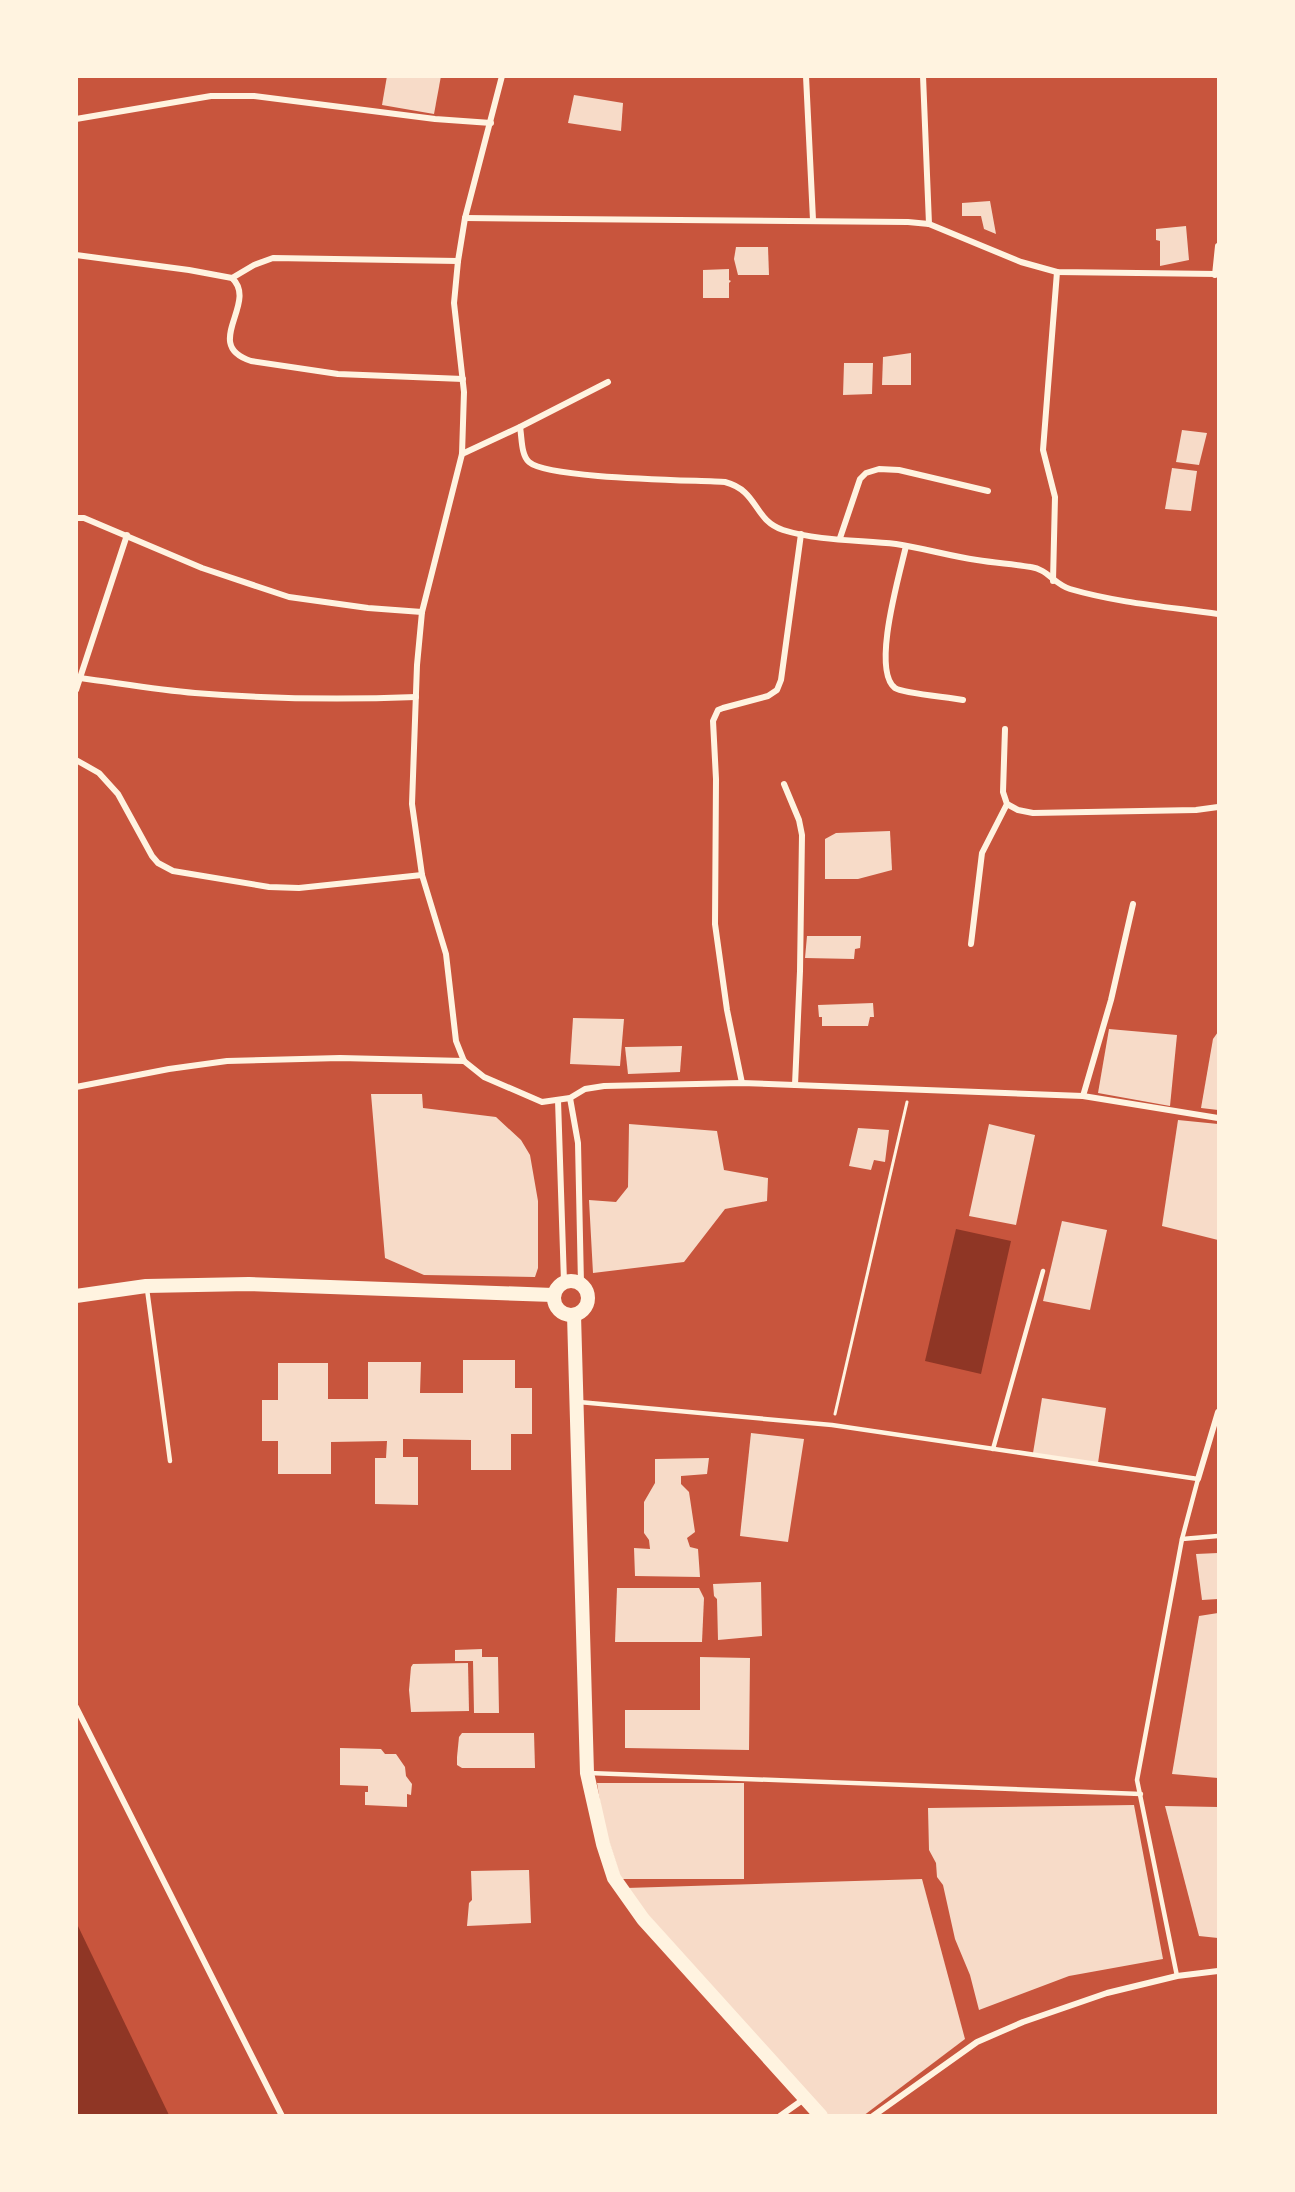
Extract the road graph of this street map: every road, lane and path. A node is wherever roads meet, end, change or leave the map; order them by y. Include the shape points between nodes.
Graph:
1 (502, 76) edge
2 (806, 76) edge
3 (923, 76) edge
4 (76, 119) edge
5 (491, 123) junction
6 (465, 219) junction
7 (813, 220) junction
8 (929, 224) junction
9 (1218, 246) edge
10 (76, 255) edge
11 (458, 261) junction
12 (1057, 272) junction
13 (1217, 275) edge
14 (232, 278) junction
15 (463, 379) junction
16 (608, 382) dead end
17 (520, 427) junction
18 (462, 454) junction
19 (988, 491) dead end
20 (76, 518) edge
21 (801, 534) junction
22 (127, 535) junction
23 (840, 538) junction
24 (906, 546) junction
25 (1053, 581) junction
26 (422, 612) junction
27 (1218, 614) edge
28 (80, 678) junction
29 (76, 690) edge
30 (416, 697) junction
31 (963, 699) dead end
32 (1005, 729) dead end
33 (76, 760) edge
34 (784, 784) dead end
35 (1007, 804) junction
36 (1218, 807) edge
37 (422, 875) junction
38 (1133, 904) dead end
39 (972, 944) dead end
40 (464, 1061) junction
41 (742, 1083) junction
42 (795, 1085) junction
43 (76, 1087) edge
44 (910, 1090) junction
45 (1083, 1096) junction
46 (570, 1098) junction
47 (558, 1100) junction
48 (1218, 1118) edge
49 (1043, 1271) dead end
50 (564, 1282) junction
51 (581, 1284) junction
52 (146, 1286) junction
53 (553, 1295) junction
54 (76, 1296) edge
55 (574, 1315) junction
56 (576, 1402) junction
57 (1218, 1412) edge
58 (832, 1425) junction
59 (993, 1449) junction
60 (170, 1461) dead end
61 (1198, 1479) junction
62 (1218, 1536) edge
63 (1182, 1539) junction
64 (76, 1707) edge
65 (587, 1773) junction
66 (1141, 1794) junction
67 (1218, 1971) edge
68 (1177, 1976) junction
69 (805, 2098) junction
70 (282, 2115) edge
71 (780, 2115) edge
72 (821, 2115) edge
73 (873, 2115) edge

1 - 5 street
2 - 7 street
3 - 8 street
4 - 5 street via 211,96 254,96
5 - 6 street
6 - 7 street
6 - 11 street
7 - 8 street
8 - 12 street via 1021,262
9 - 13 street
10 - 14 street
11 - 14 street via 273,258
11 - 15 street via 454,303
12 - 13 street
12 - 25 street via 1043,450 1055,497
14 - 15 street via 239,288 239,298 230,346 239,357 338,375
15 - 18 street
16 - 17 street
17 - 18 street
17 - 21 street via 524,454 535,467 737,485 746,491 766,521
18 - 26 street
19 - 23 street via 879,468 860,479
20 - 22 street
21 - 23 street
21 - 41 street via 777,690 718,710 713,721 715,924
22 - 26 street via 202,568 289,597
22 - 28 street
23 - 24 street
24 - 25 street via 1034,567
24 - 31 street via 886,642 888,680 897,689
25 - 27 street via 1098,596
26 - 30 street
28 - 29 street
28 - 30 street via 194,693 332,700
30 - 37 street via 412,804
32 - 35 street via 1003,792
33 - 37 street via 99,773 118,794 152,856 173,871 269,887 299,888
34 - 42 street via 802,835
35 - 36 street via 1033,813
35 - 39 street via 982,853
37 - 40 street via 446,954 454,1030
38 - 45 street
40 - 43 street via 227,1061
40 - 47 street via 484,1077 542,1102
41 - 42 street
41 - 46 street via 604,1086 585,1089
42 - 44 street
44 - 45 street
44 - 58 path
45 - 48 street
46 - 47 street
46 - 51 street via 578,1143
47 - 50 street
49 - 59 lane
50 - 51 main road
50 - 53 main road
51 - 55 main road via 588,1299 584,1310
52 - 53 main road via 249,1284
52 - 54 main road
52 - 60 lane
53 - 55 main road via 558,1310
55 - 56 main road
56 - 58 lane
56 - 65 main road
57 - 61 street
58 - 59 lane
59 - 61 lane
61 - 63 lane
62 - 63 lane
63 - 66 lane via 1137,1780
64 - 70 street
65 - 66 lane
65 - 69 main road via 614,1878 643,1919
66 - 68 lane
67 - 68 street
68 - 73 street via 1107,1993 977,2042
69 - 71 street
69 - 72 main road

